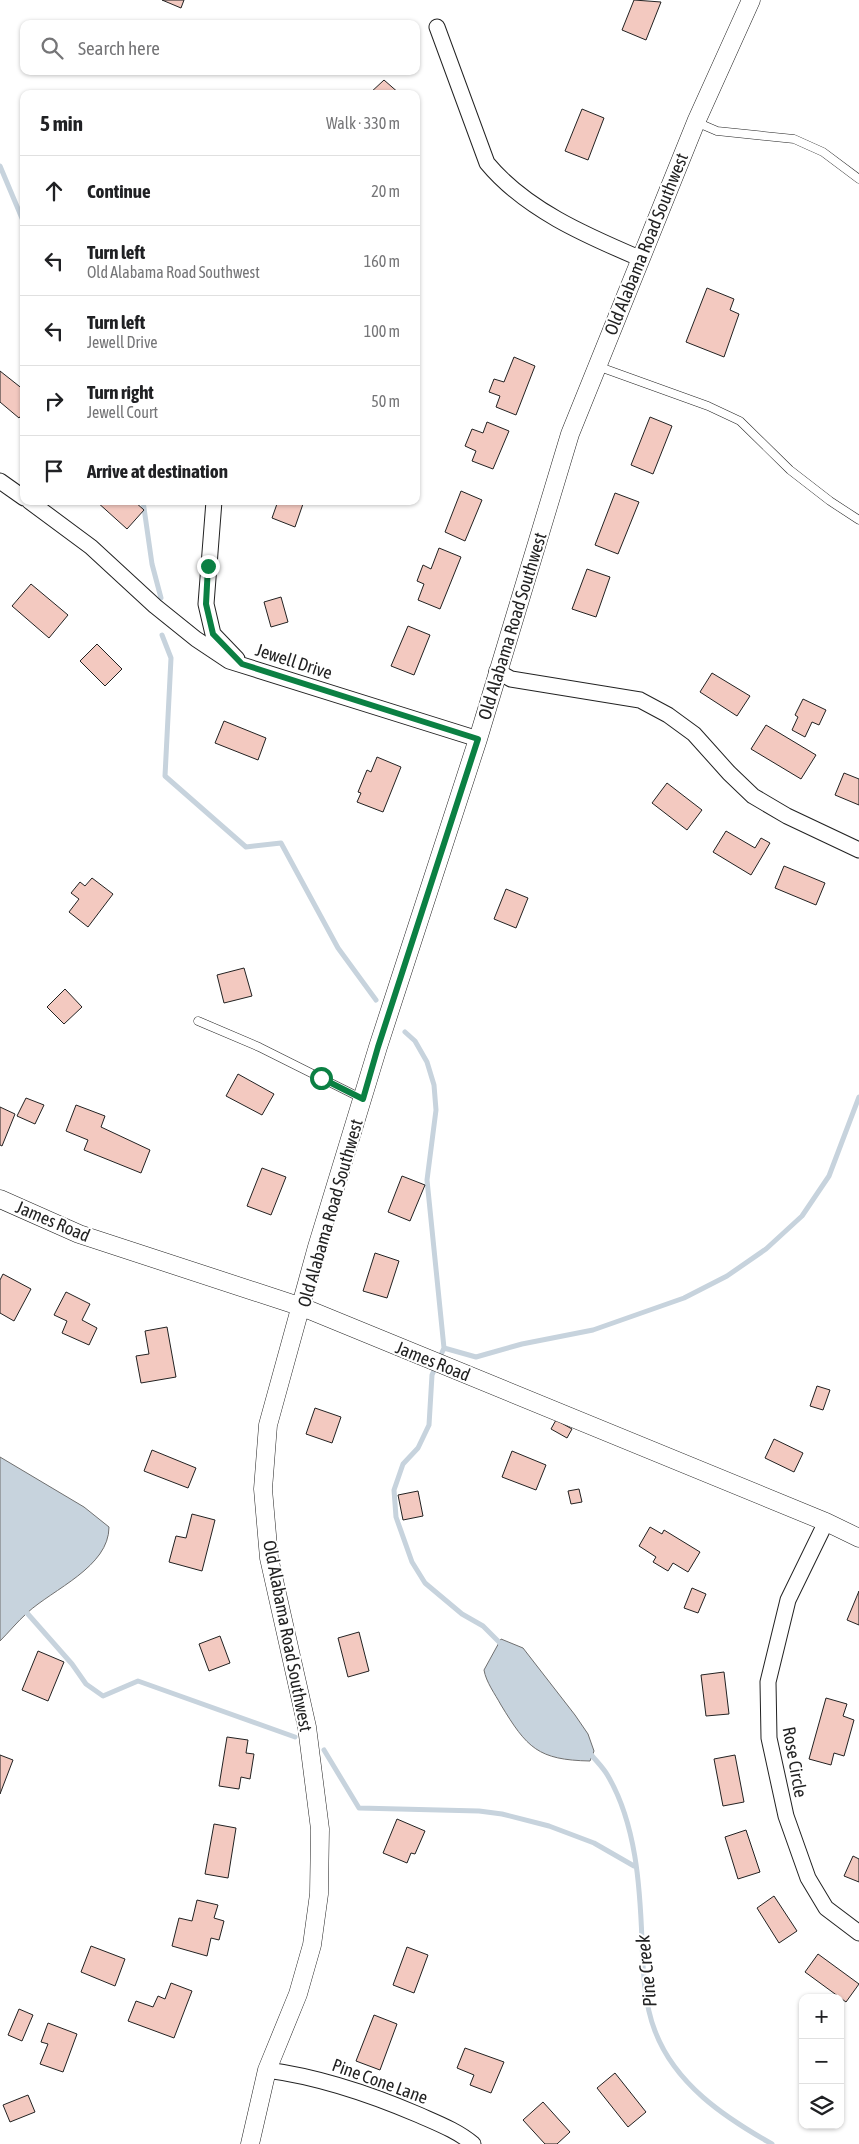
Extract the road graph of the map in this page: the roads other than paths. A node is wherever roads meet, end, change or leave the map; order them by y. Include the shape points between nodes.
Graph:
1 (751, 0) edge
2 (437, 27) dead end
3 (696, 122) junction
4 (859, 179) edge
5 (639, 258) junction
6 (597, 366) junction
7 (0, 481) edge
8 (20, 495) edge
9 (34, 505) edge
10 (214, 505) edge
11 (859, 520) edge
12 (242, 664) junction
13 (497, 671) junction
14 (478, 739) junction
15 (859, 850) edge
16 (198, 1021) dead end
17 (363, 1099) junction
18 (0, 1199) edge
19 (302, 1307) junction
20 (826, 1522) junction
21 (859, 1538) edge
22 (859, 1933) edge
23 (267, 2070) junction
24 (250, 2144) edge
25 (473, 2144) edge

1 - 3 street, Old Alabama Road Southwest
2 - 5 street via 487,163 501,179 557,219
3 - 4 lane via 717,131 794,139 823,152
3 - 5 street, Old Alabama Road Southwest
5 - 6 street, Old Alabama Road Southwest
6 - 11 lane via 708,406 740,421 790,470
6 - 13 street, Old Alabama Road Southwest via 570,434
7 - 8 street
9 - 12 street, Jewell Drive via 91,547 196,639 229,661
10 - 12 street via 206,604 213,634
12 - 14 street, Jewell Drive
13 - 14 street, Old Alabama Road Southwest
13 - 15 street via 511,679 640,700 694,734 753,796
14 - 17 street, Old Alabama Road Southwest
16 - 17 lane via 259,1047
17 - 19 street, Old Alabama Road Southwest
18 - 19 street, James Road via 80,1234
19 - 20 street, James Road
19 - 23 street, Old Alabama Road Southwest via 268,1425 262,1489 269,1558 307,1727 320,1828 319,1894 312,1945 298,1994
20 - 21 street, James Road
20 - 22 street, Rose Circle via 788,1600 768,1682 769,1738 786,1816 808,1878 826,1908
23 - 24 street, Old Alabama Road Southwest
23 - 25 street, Pine Cone Lane via 321,2079 384,2100 441,2124

